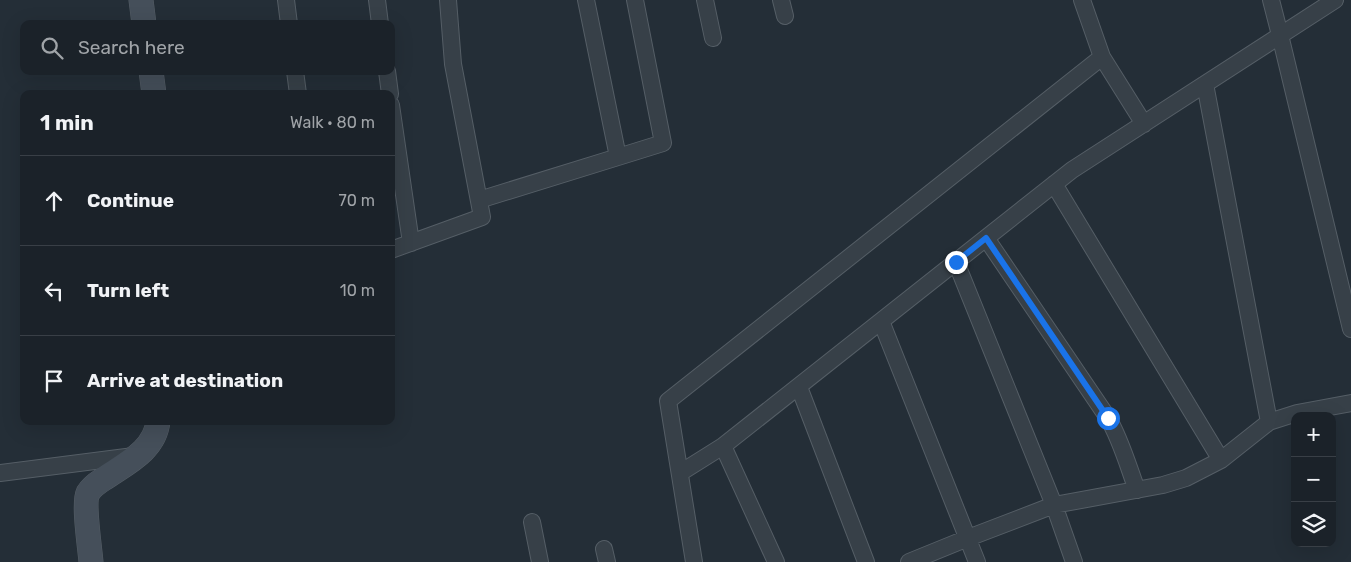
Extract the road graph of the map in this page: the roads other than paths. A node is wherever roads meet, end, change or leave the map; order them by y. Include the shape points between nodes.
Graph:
1 (140, 0) edge
2 (286, 0) edge
3 (377, 0) edge
4 (448, 0) edge
5 (586, 0) edge
6 (635, 0) edge
7 (706, 0) edge
8 (1082, 0) edge
9 (1270, 0) edge
10 (1335, 0) edge
11 (143, 20) edge
12 (288, 20) edge
13 (380, 20) edge
14 (1280, 35) junction
15 (713, 38) dead end
16 (1102, 57) junction
17 (152, 75) edge
18 (296, 75) edge
19 (388, 75) edge
20 (1205, 84) junction
21 (153, 90) edge
22 (297, 90) edge
23 (389, 90) edge
24 (1144, 124) junction
25 (395, 134) edge
26 (618, 157) junction
27 (1054, 184) junction
28 (479, 200) junction
29 (986, 238) junction
30 (410, 243) junction
31 (395, 249) edge
32 (956, 262) junction
33 (881, 321) junction
34 (1351, 329) edge
35 (798, 387) junction
36 (1351, 403) edge
37 (1269, 422) junction
38 (157, 425) edge
39 (723, 446) junction
40 (139, 456) junction
41 (1221, 460) junction
42 (0, 473) edge
43 (680, 473) junction
44 (1137, 490) junction
45 (1054, 505) junction
46 (532, 522) dead end
47 (968, 538) junction
48 (91, 562) edge
49 (540, 562) edge
50 (694, 562) edge
51 (776, 562) edge
52 (866, 562) edge
53 (909, 562) edge
54 (977, 562) edge
55 (1074, 562) edge

1 - 11 street
2 - 12 street
3 - 13 street
4 - 28 street via 453,64
5 - 26 street
6 - 26 street via 663,143
7 - 15 street
8 - 16 street
9 - 14 street
10 - 14 street
14 - 20 street
14 - 34 street
16 - 24 street
16 - 43 street via 668,402
17 - 21 street
18 - 22 street
19 - 23 street
20 - 24 street
20 - 37 street
24 - 27 street
25 - 30 street
26 - 28 street
27 - 29 street
27 - 41 street
28 - 30 street via 482,217
29 - 32 street
29 - 44 street via 1111,424
30 - 31 street
32 - 33 street
32 - 45 street
33 - 35 street
33 - 47 street
35 - 39 street
35 - 52 street
36 - 37 street via 1297,412
37 - 41 street
38 - 40 street via 153,441
39 - 43 street
39 - 51 street
40 - 42 street
40 - 48 street via 95,484 87,494
41 - 44 street via 1180,480
43 - 50 street
44 - 45 street
45 - 47 street
45 - 55 street
46 - 49 street
47 - 53 street
47 - 54 street

